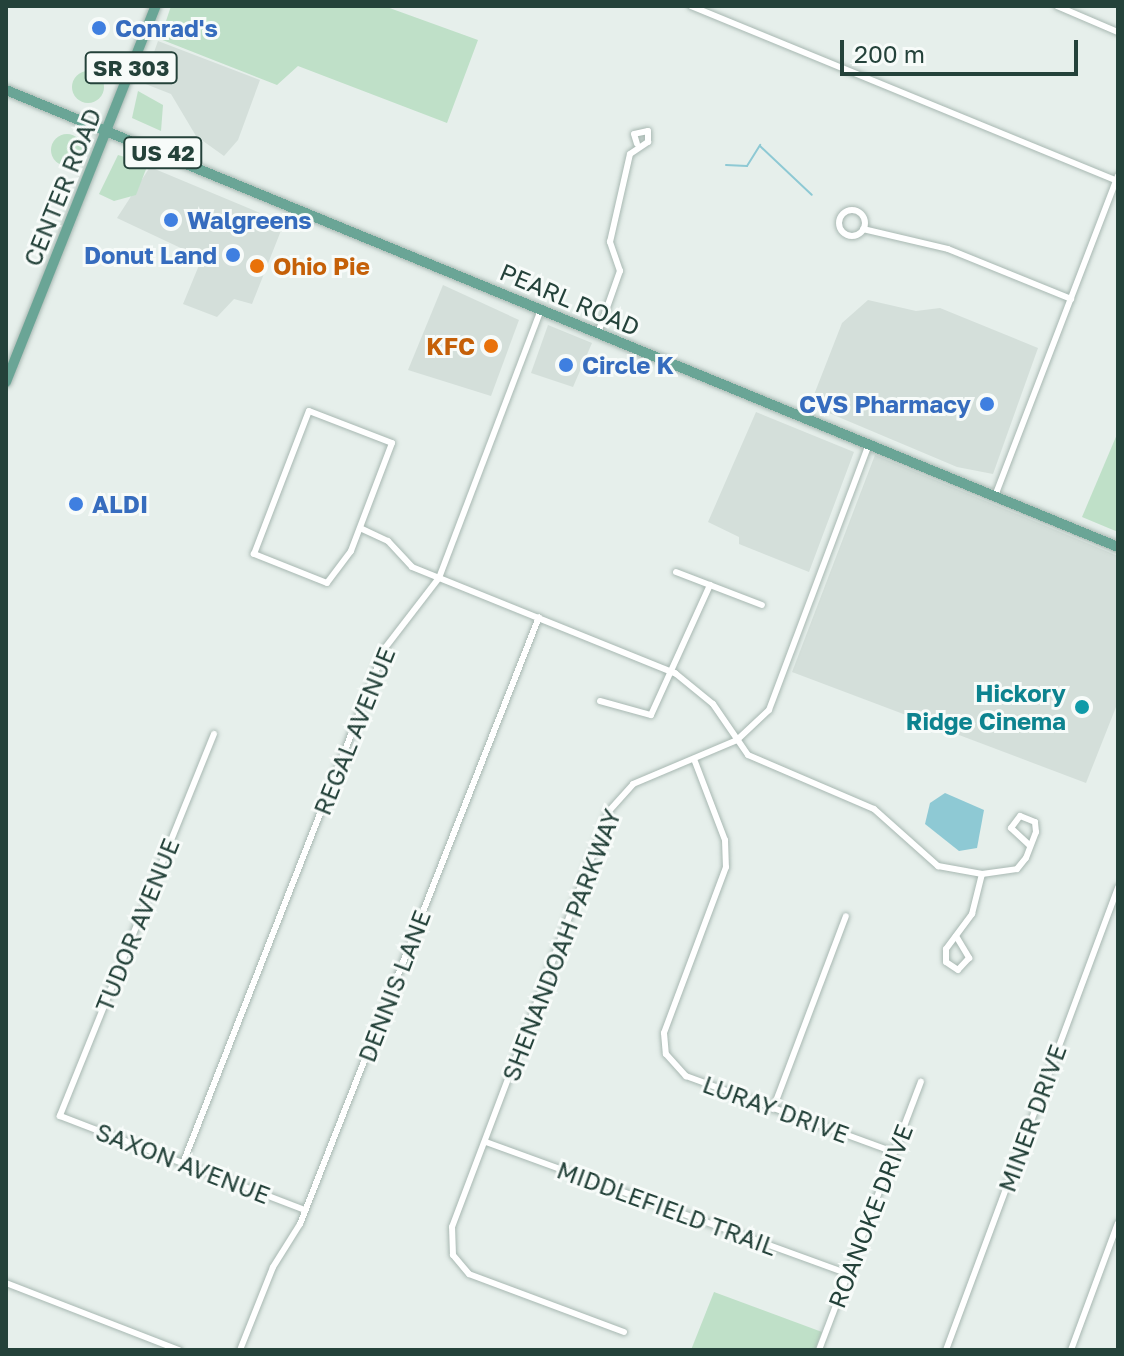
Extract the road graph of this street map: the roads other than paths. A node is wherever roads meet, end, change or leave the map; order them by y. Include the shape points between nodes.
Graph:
1 (156, 6) edge
2 (691, 6) edge
3 (1057, 6) edge
4 (1118, 32) edge
5 (6, 90) edge
6 (106, 130) junction
7 (637, 144) dead end
8 (1117, 179) edge
9 (863, 229) junction
10 (1071, 299) junction
11 (541, 309) junction
12 (598, 333) junction
13 (6, 382) edge
14 (869, 444) junction
15 (995, 496) junction
16 (360, 528) junction
17 (1118, 547) edge
18 (676, 572) dead end
19 (439, 578) junction
20 (710, 585) junction
21 (762, 605) dead end
22 (539, 617) junction
23 (675, 673) junction
24 (600, 701) dead end
25 (214, 734) dead end
26 (737, 740) junction
27 (694, 759) junction
28 (1029, 845) junction
29 (982, 874) junction
30 (1118, 887) edge
31 (846, 916) dead end
32 (956, 936) junction
33 (921, 1082) dead end
34 (773, 1109) junction
35 (60, 1116) joint
36 (486, 1142) junction
37 (894, 1152) junction
38 (183, 1163) junction
39 (305, 1210) junction
40 (1118, 1223) edge
41 (848, 1274) junction
42 (6, 1283) edge
43 (624, 1332) dead end
44 (179, 1350) edge
45 (240, 1350) edge
46 (819, 1350) edge
47 (946, 1350) edge
48 (1071, 1350) edge

1 - 6 main road, CENTER ROAD / SR 303
2 - 8 street
3 - 4 street
5 - 6 main road, PEARL ROAD / US 42
6 - 11 main road, PEARL ROAD / US 42
6 - 13 main road, CENTER ROAD / SR 303
7 - 12 street via 610,242 620,271
8 - 10 street
9 - 9 street via 860,213 840,217 846,235
9 - 10 street via 948,249
10 - 15 street
11 - 12 main road, PEARL ROAD / US 42
11 - 19 street, REGAL AVENUE
12 - 14 main road, PEARL ROAD / US 42
14 - 15 main road, PEARL ROAD / US 42
14 - 26 street, SHENANDOAH PARKWAY via 769,710
15 - 17 main road, PEARL ROAD / US 42
16 - 16 street via 327,583 254,554 309,411 392,443
16 - 19 street
18 - 20 street
19 - 22 street
19 - 38 street, REGAL AVENUE via 385,648
20 - 21 street
20 - 23 street
22 - 23 street
22 - 39 street, DENNIS LANE
23 - 24 street via 648,717
23 - 26 street via 713,704
25 - 35 street, TUDOR AVENUE
26 - 27 street, SHENANDOAH PARKWAY
26 - 29 street via 764,766 874,809 927,860
27 - 34 street, LURAY DRIVE via 725,840 726,867 664,1033 666,1054 686,1076
27 - 36 street, SHENANDOAH PARKWAY via 633,784 609,811
28 - 28 street via 1035,822 1020,816 1011,828
28 - 29 street via 1017,869
29 - 32 street via 977,903
30 - 47 street, MINER DRIVE
31 - 34 street
32 - 32 street via 969,958 958,970 946,962
33 - 37 street, ROANOKE DRIVE
34 - 37 street, LURAY DRIVE
35 - 38 street, SAXON AVENUE
36 - 41 street, MIDDLEFIELD TRAIL
36 - 43 street, SHENANDOAH PARKWAY via 452,1227 453,1255 469,1274
37 - 41 street, ROANOKE DRIVE
38 - 39 street, SAXON AVENUE
39 - 45 street, DENNIS LANE
40 - 48 street
41 - 46 street, ROANOKE DRIVE
42 - 44 street

